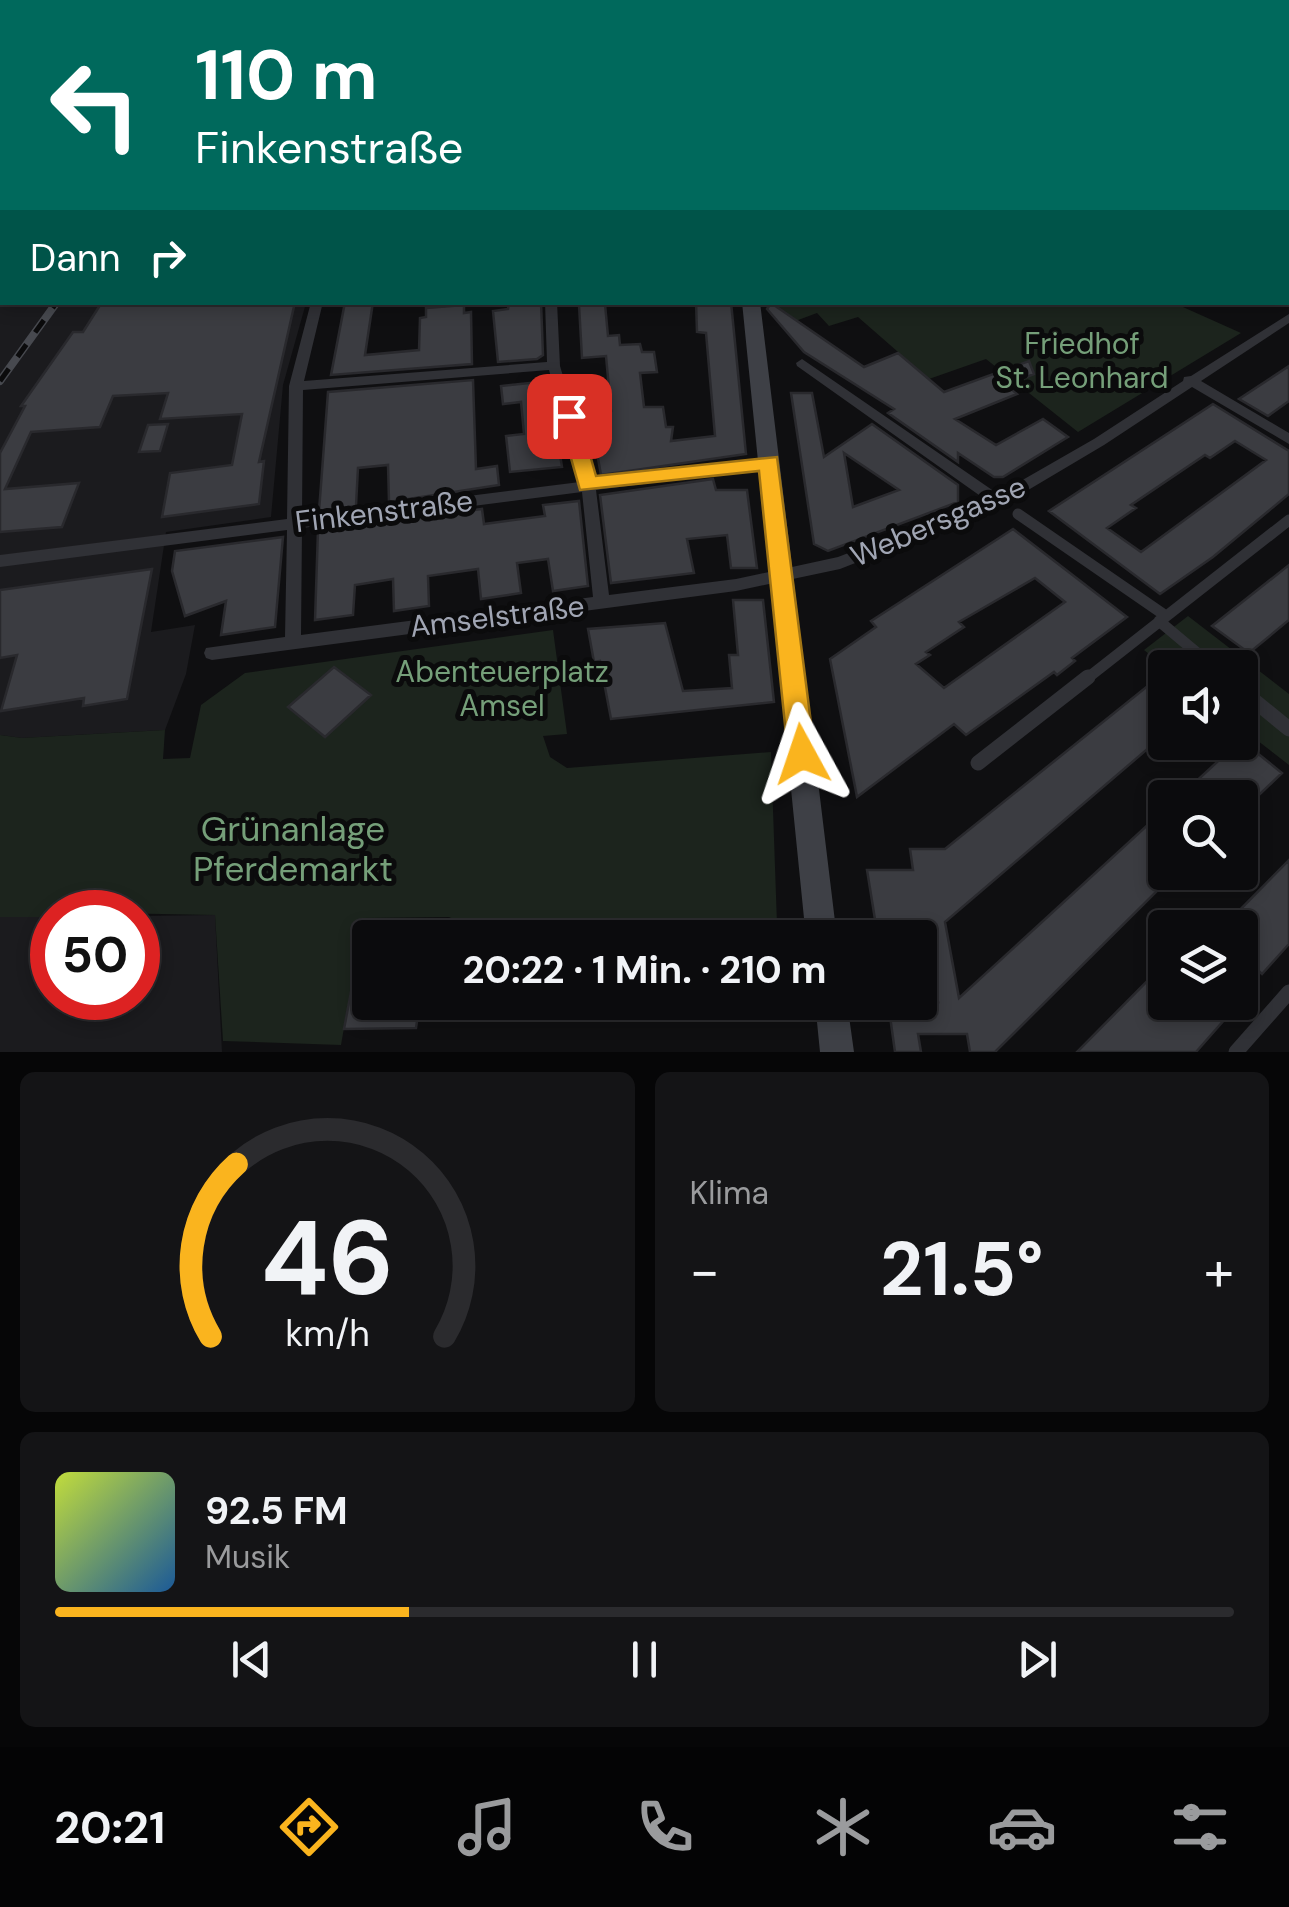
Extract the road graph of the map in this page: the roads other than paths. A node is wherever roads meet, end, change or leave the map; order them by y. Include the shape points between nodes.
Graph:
1 (316, 305) edge
2 (551, 305) edge
3 (750, 305) edge
4 (1289, 318) edge
5 (802, 363) dead end
6 (554, 366) junction
7 (1189, 380) junction
8 (296, 386) junction
9 (1289, 439) edge
10 (769, 462) junction
11 (588, 485) junction
12 (998, 501) junction
13 (1018, 514) dead end
14 (1289, 520) edge
15 (296, 522) junction
16 (0, 561) edge
17 (782, 578) junction
18 (602, 603) junction
19 (1162, 619) junction
20 (293, 641) junction
21 (1195, 650) edge
22 (212, 653) dead end
23 (1258, 703) edge
24 (1289, 729) edge
25 (978, 762) dead end
26 (820, 920) edge
27 (1289, 992) edge
28 (833, 1020) edge
29 (837, 1052) edge
30 (1236, 1052) edge

1 - 8 street
2 - 6 street
3 - 10 main road
4 - 7 street, Webersgasse
5 - 12 street
6 - 8 street
6 - 11 street
7 - 9 street
7 - 12 street, Webersgasse
8 - 15 street
10 - 11 street, Finkenstraße
10 - 17 main road
11 - 15 street, Finkenstraße
11 - 18 street
12 - 17 street, Webersgasse via 840,563
13 - 19 street
14 - 19 street
15 - 16 street, Finkenstraße
15 - 20 street
17 - 18 street, Amselstraße
17 - 26 main road
18 - 20 street, Amselstraße
19 - 21 street
19 - 25 street
20 - 22 street, Amselstraße
23 - 24 street
27 - 30 street
28 - 29 main road

